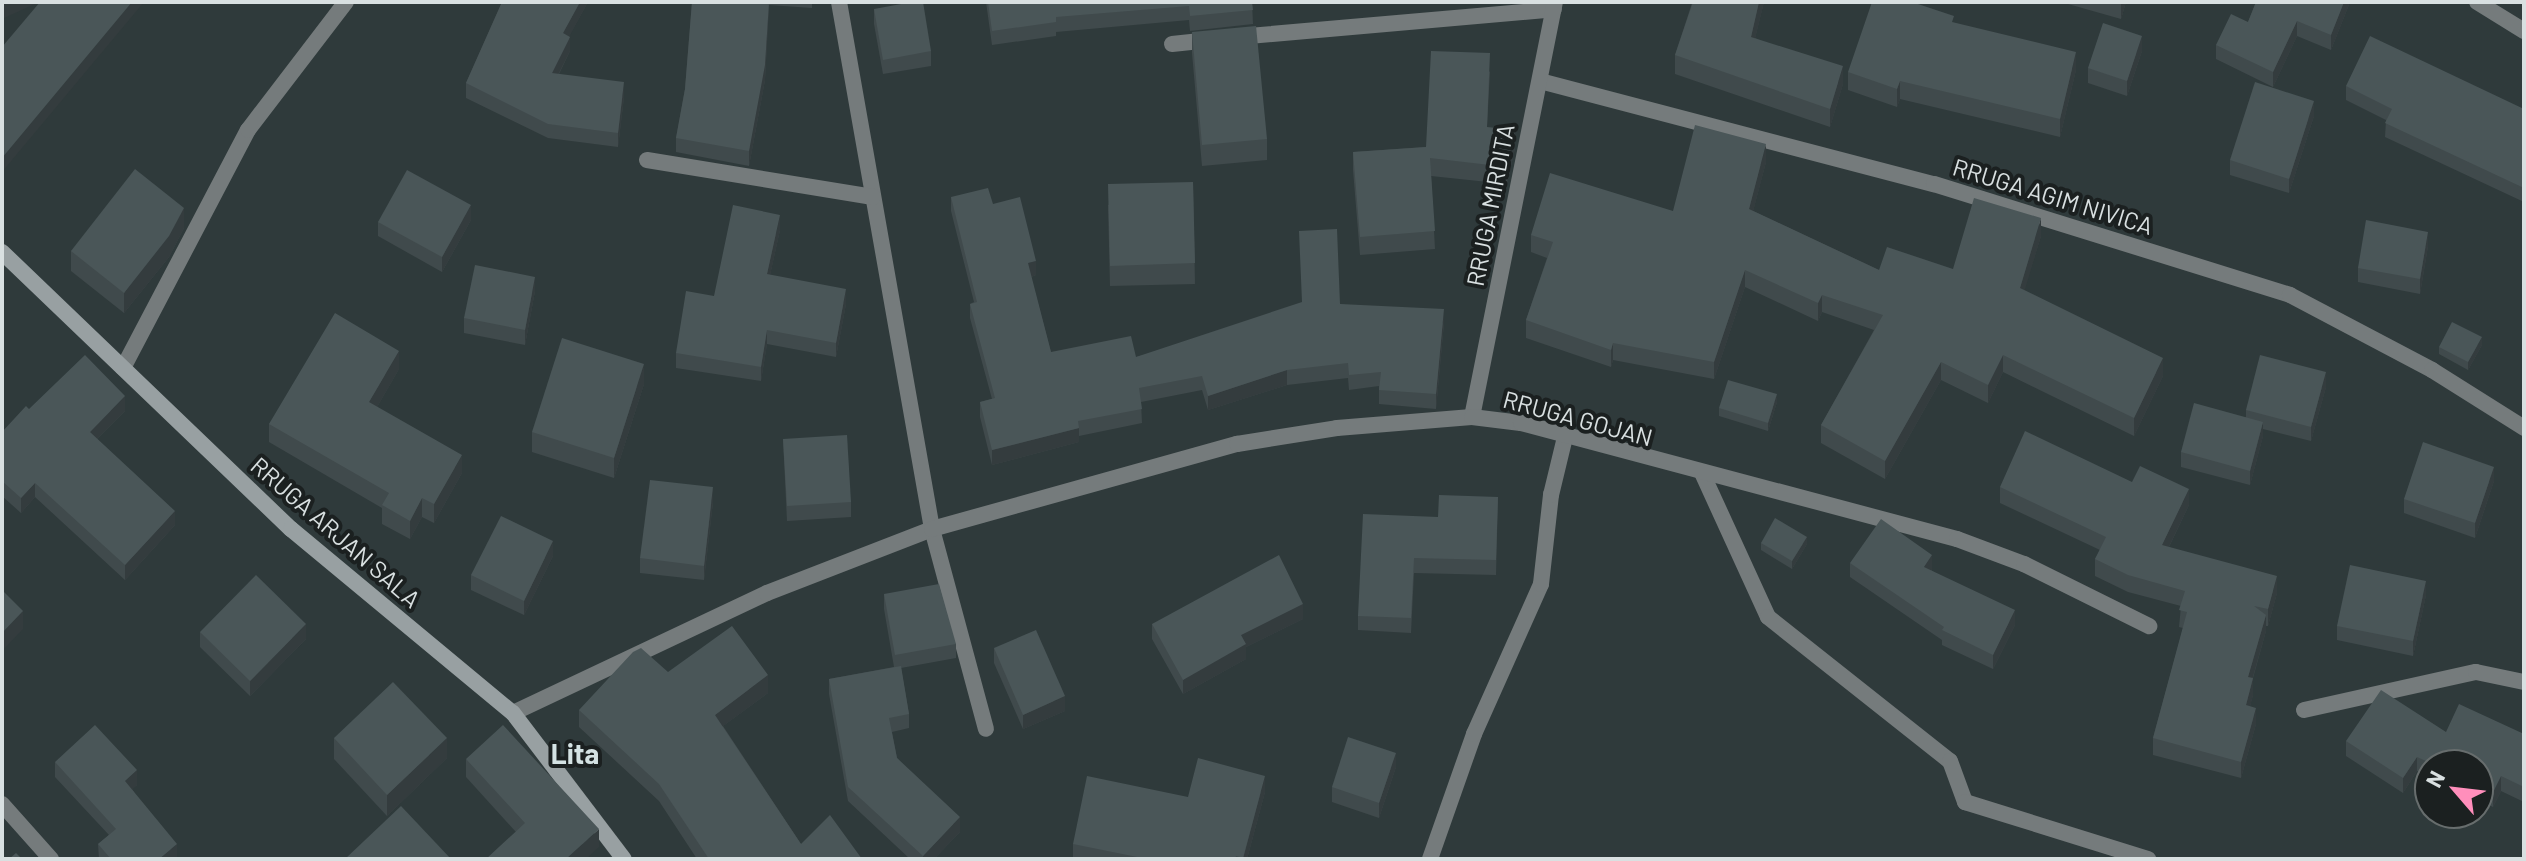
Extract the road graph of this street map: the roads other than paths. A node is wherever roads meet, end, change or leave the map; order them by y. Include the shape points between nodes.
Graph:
1 (346, 2) edge
2 (839, 2) edge
3 (2477, 2) edge
4 (1555, 6) edge
5 (2524, 31) edge
6 (1172, 44) dead end
7 (1540, 81) junction
8 (647, 160) dead end
9 (873, 197) junction
10 (2, 252) edge
11 (123, 368) junction
12 (1472, 417) junction
13 (2524, 428) edge
14 (1565, 437) junction
15 (1703, 475) junction
16 (932, 529) junction
17 (2149, 626) dead end
18 (2524, 682) edge
19 (2304, 710) dead end
20 (513, 713) junction
21 (986, 729) dead end
22 (2, 804) edge
23 (51, 859) edge
24 (624, 859) edge
25 (1430, 859) edge
26 (2148, 859) edge

1 - 11 street via 248,130
2 - 9 street
3 - 5 street
4 - 6 street
4 - 7 street, RRUGA MIRDITA
7 - 12 street, RRUGA MIRDITA
7 - 13 street, RRUGA AGIM NIVICA via 1934,184 2290,295 2432,370
8 - 9 street
9 - 16 street
10 - 11 street, RRUGA ARJAN SALA
11 - 20 street, RRUGA ARJAN SALA via 291,529
12 - 14 street, RRUGA GOJAN via 1521,423
12 - 16 street, RRUGA GOJAN via 1337,428 1237,444
14 - 15 street, RRUGA GOJAN
14 - 25 street via 1551,495 1541,584 1474,734
15 - 17 street, RRUGA GOJAN via 1957,539 2024,564
15 - 26 street via 1768,617 1950,761 1965,802
16 - 20 street, RRUGA GOJAN via 767,593
16 - 21 street
18 - 19 street via 2476,672
20 - 24 street, RRUGA ARJAN SALA
22 - 23 street

